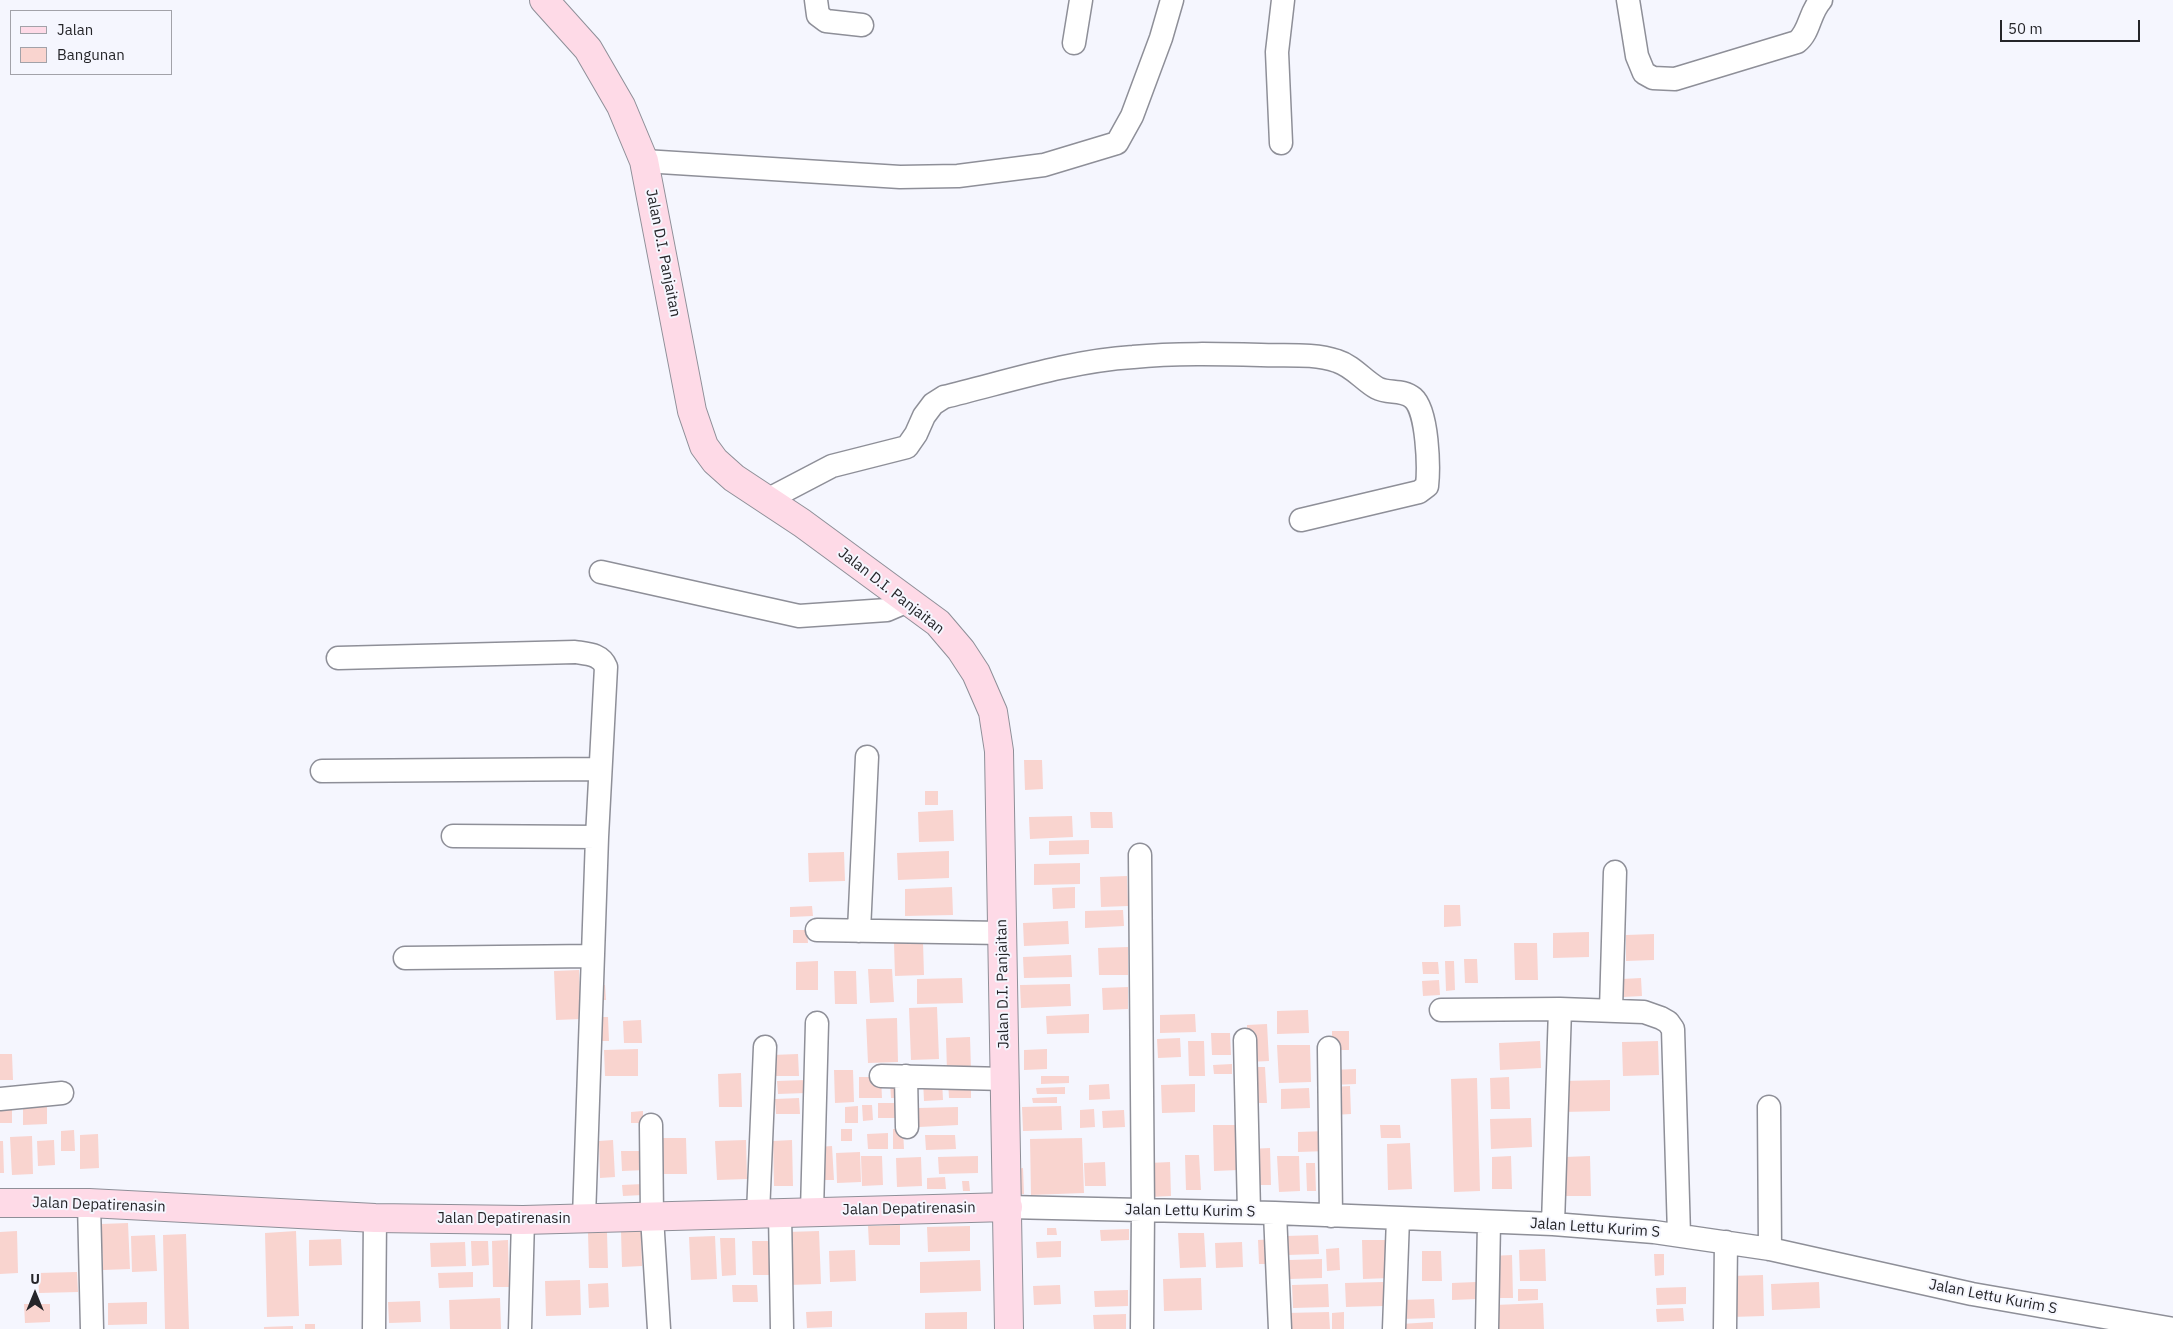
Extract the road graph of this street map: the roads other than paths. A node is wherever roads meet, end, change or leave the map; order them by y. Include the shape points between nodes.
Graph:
1 (544, 0) edge
2 (816, 0) edge
3 (1081, 0) edge
4 (1172, 0) edge
5 (1283, 0) edge
6 (1628, 0) edge
7 (1821, 0) edge
8 (862, 25) dead end
9 (1074, 43) dead end
10 (1281, 143) dead end
11 (644, 161) junction
12 (767, 500) junction
13 (1301, 520) dead end
14 (601, 572) dead end
15 (908, 601) junction
16 (338, 658) dead end
17 (867, 757) dead end
18 (600, 769) junction
19 (322, 771) dead end
20 (453, 836) dead end
21 (597, 837) junction
22 (1140, 855) dead end
23 (1615, 872) dead end
24 (817, 930) dead end
25 (859, 931) junction
26 (1002, 933) junction
27 (593, 956) junction
28 (405, 958) dead end
29 (1441, 1010) dead end
30 (1560, 1010) junction
31 (1611, 1010) junction
32 (817, 1022) dead end
33 (1245, 1040) dead end
34 (765, 1047) dead end
35 (1329, 1048) dead end
36 (881, 1076) dead end
37 (906, 1076) junction
38 (1006, 1079) junction
39 (62, 1093) dead end
40 (0, 1099) edge
41 (1769, 1107) dead end
42 (652, 1125) dead end
43 (907, 1127) dead end
44 (0, 1202) edge
45 (90, 1203) junction
46 (1008, 1207) junction
47 (1143, 1210) junction
48 (812, 1211) junction
49 (1249, 1212) junction
50 (1276, 1213) junction
51 (769, 1214) junction
52 (1332, 1216) junction
53 (652, 1217) junction
54 (375, 1218) junction
55 (584, 1218) junction
56 (1398, 1218) junction
57 (523, 1220) junction
58 (1489, 1222) junction
59 (1554, 1224) junction
60 (1679, 1235) junction
61 (1726, 1242) junction
62 (1770, 1248) junction
63 (92, 1329) edge
64 (374, 1329) edge
65 (520, 1329) edge
66 (659, 1329) edge
67 (782, 1329) edge
68 (1009, 1329) edge
69 (1142, 1329) edge
70 (1280, 1329) edge
71 (1394, 1329) edge
72 (1487, 1329) edge
73 (1725, 1329) edge
74 (2173, 1329) edge

1 - 11 main road, Jalan D.I. Panjaitan via 588,49 621,106
2 - 8 street via 818,15 826,21
3 - 9 street
4 - 11 street via 1132,116 1117,143 1106,147 1044,165 958,176 900,177
5 - 10 street via 1277,52
6 - 7 street via 1637,56 1644,74 1653,78 1675,79 1797,42 1804,37 1810,15
11 - 12 main road, Jalan D.I. Panjaitan via 692,411 704,446 734,478
12 - 13 street via 832,466 907,447 924,416 933,404 944,397 1075,365 1132,356 1323,357 1350,366 1379,390 1400,392 1413,398 1423,420 1429,468 1427,486 1419,492
12 - 15 main road, Jalan D.I. Panjaitan
14 - 15 street via 799,616 887,610
15 - 26 main road, Jalan D.I. Panjaitan via 938,623 961,650 976,673 993,712 999,751
16 - 18 street via 575,652 593,655 604,661 606,667
17 - 25 street
18 - 19 street
18 - 21 street
20 - 21 street
21 - 27 street
22 - 47 street
23 - 31 street
24 - 25 street
25 - 26 street
26 - 38 main road, Jalan D.I. Panjaitan
27 - 28 street
27 - 55 street
29 - 30 street
30 - 31 street
30 - 59 street
31 - 60 street via 1644,1012 1668,1022 1673,1029
32 - 48 street
33 - 49 street
34 - 51 street
35 - 52 street
36 - 37 street
37 - 38 street
37 - 43 street
38 - 46 main road, Jalan D.I. Panjaitan
39 - 40 street
41 - 62 street
42 - 53 street
44 - 45 main road, Jalan Depatirenasin
45 - 54 main road, Jalan Depatirenasin
45 - 63 street
46 - 47 street, Jalan Lettu Kurim S
46 - 48 main road, Jalan Depatirenasin
46 - 68 main road, Jalan D.I. Panjaitan
47 - 49 street, Jalan Lettu Kurim S
47 - 69 street
48 - 51 main road, Jalan Depatirenasin
49 - 50 street, Jalan Lettu Kurim S
50 - 52 street, Jalan Lettu Kurim S
50 - 70 street
51 - 53 main road, Jalan Depatirenasin
51 - 67 street
52 - 56 street, Jalan Lettu Kurim S
53 - 55 main road, Jalan Depatirenasin
53 - 66 street
54 - 57 main road, Jalan Depatirenasin
54 - 64 street
55 - 57 main road, Jalan Depatirenasin
56 - 58 street, Jalan Lettu Kurim S
56 - 71 street
57 - 65 street
58 - 59 street, Jalan Lettu Kurim S
58 - 72 street
59 - 60 street, Jalan Lettu Kurim S
60 - 61 street, Jalan Lettu Kurim S
61 - 62 street, Jalan Lettu Kurim S
61 - 73 street
62 - 74 street, Jalan Lettu Kurim S via 1972,1294

